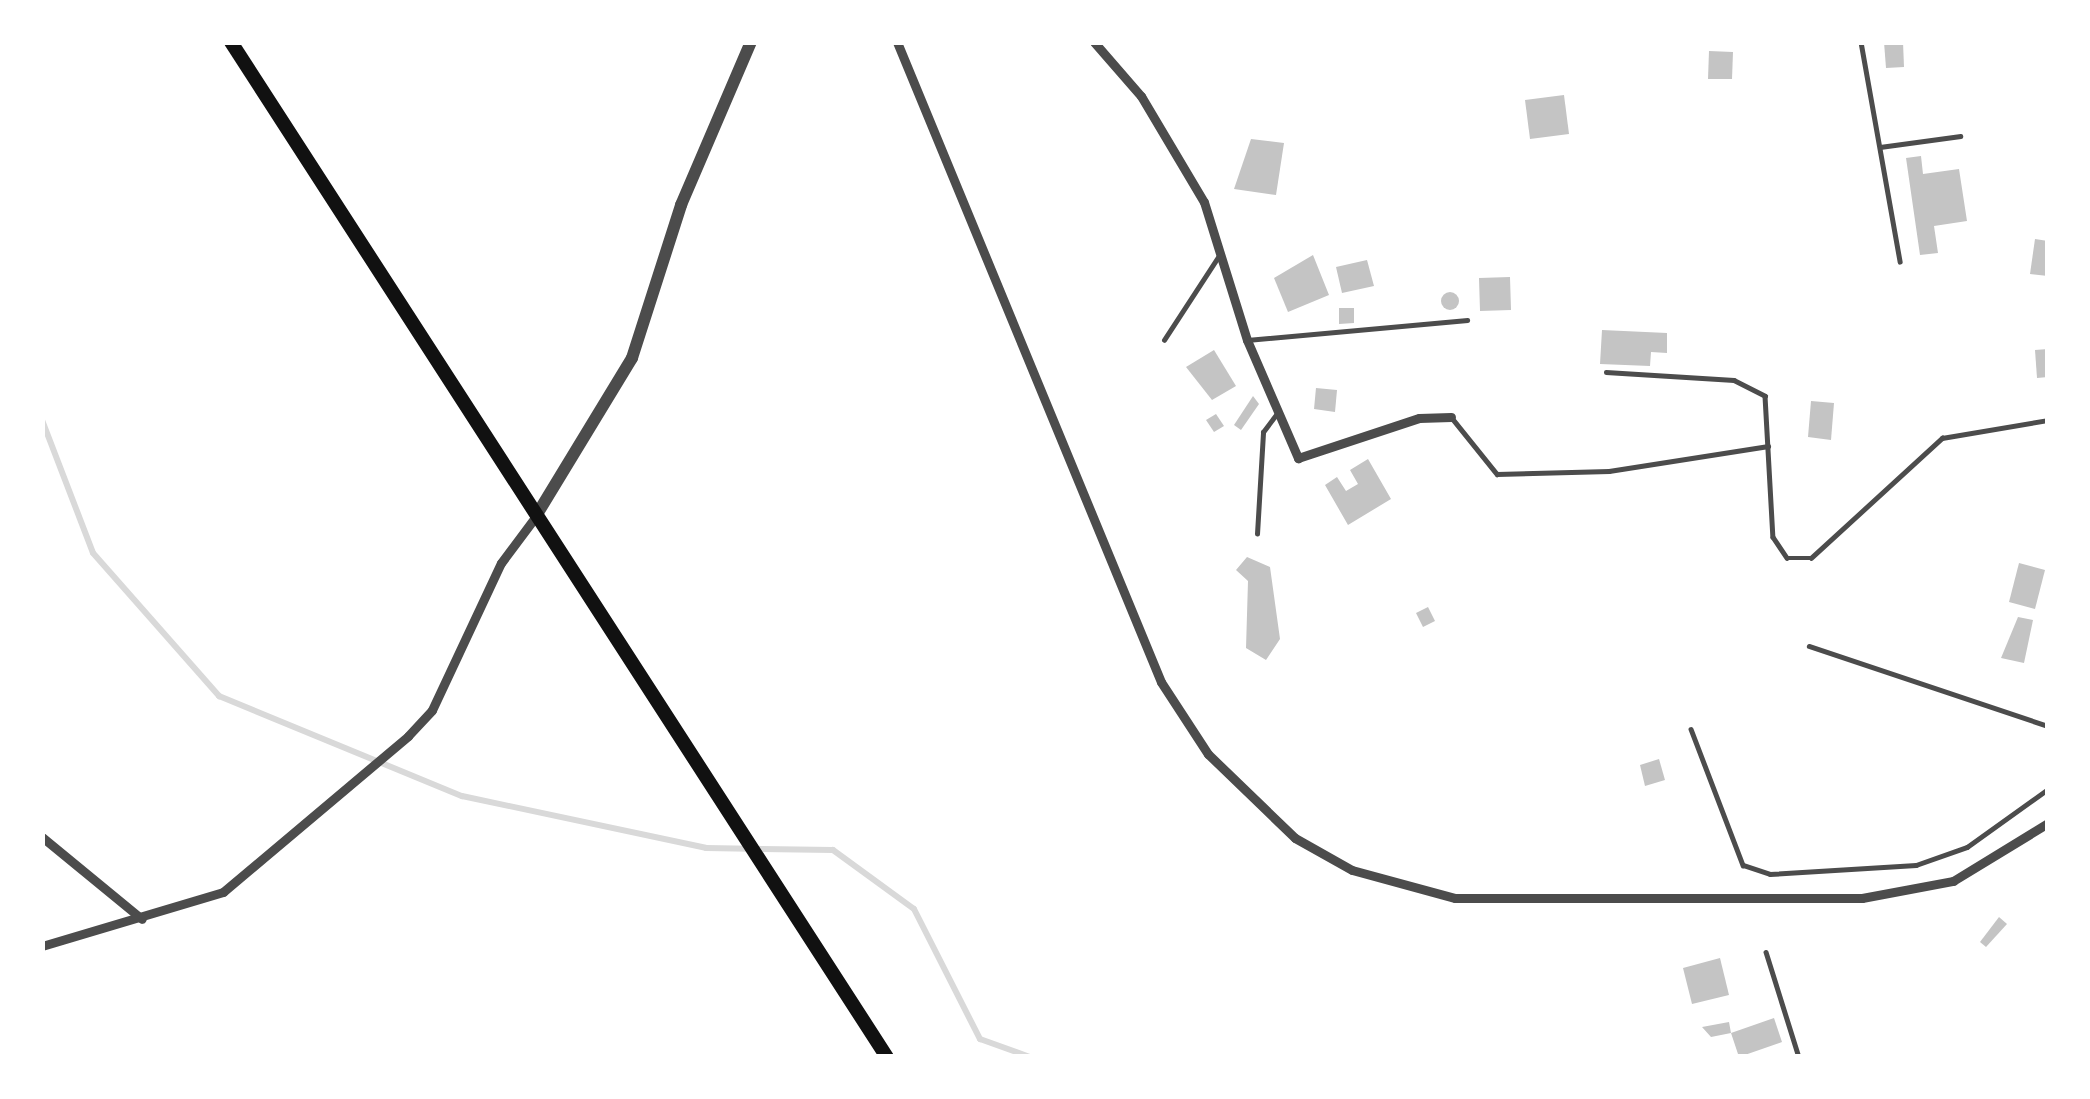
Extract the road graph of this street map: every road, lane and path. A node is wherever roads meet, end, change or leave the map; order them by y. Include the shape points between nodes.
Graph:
1 (231, 42) edge
2 (751, 42) edge
3 (897, 42) edge
4 (1094, 42) edge
5 (1861, 42) edge
6 (1960, 136) dead end
7 (1880, 147) junction
8 (1222, 249) junction
9 (1900, 262) dead end
10 (1467, 320) dead end
11 (1164, 340) dead end
12 (1247, 340) junction
13 (1606, 372) dead end
14 (1276, 415) junction
15 (1451, 417) joint
16 (2048, 420) edge
17 (1768, 446) junction
18 (536, 517) junction
19 (1257, 534) dead end
20 (1809, 646) dead end
21 (2048, 726) edge
22 (1691, 729) dead end
23 (2048, 789) edge
24 (2048, 824) edge
25 (42, 837) edge
26 (142, 920) junction
27 (42, 946) edge
28 (1766, 952) dead end
29 (887, 1057) edge
30 (1799, 1057) edge

1 - 18 main road
2 - 18 street via 681,205 632,358
3 - 24 street via 1161,682 1208,754 1294,838 1385,881 1468,899 1862,898 1953,881
4 - 8 street via 1141,96
5 - 7 lane
6 - 7 lane
7 - 9 lane
8 - 11 lane
8 - 12 street
10 - 12 lane
12 - 14 street
13 - 17 lane via 1734,380 1766,396
14 - 15 street via 1298,458 1419,418
14 - 19 lane via 1262,432
15 - 17 lane via 1497,474 1609,471
16 - 17 lane via 1942,438 1805,560 1787,558 1773,537
18 - 26 street via 501,563 432,710 408,736 223,892
18 - 29 main road
20 - 21 lane
22 - 23 lane via 1743,866 1770,874 1916,865 1966,847
25 - 26 street
26 - 27 street
28 - 30 lane

